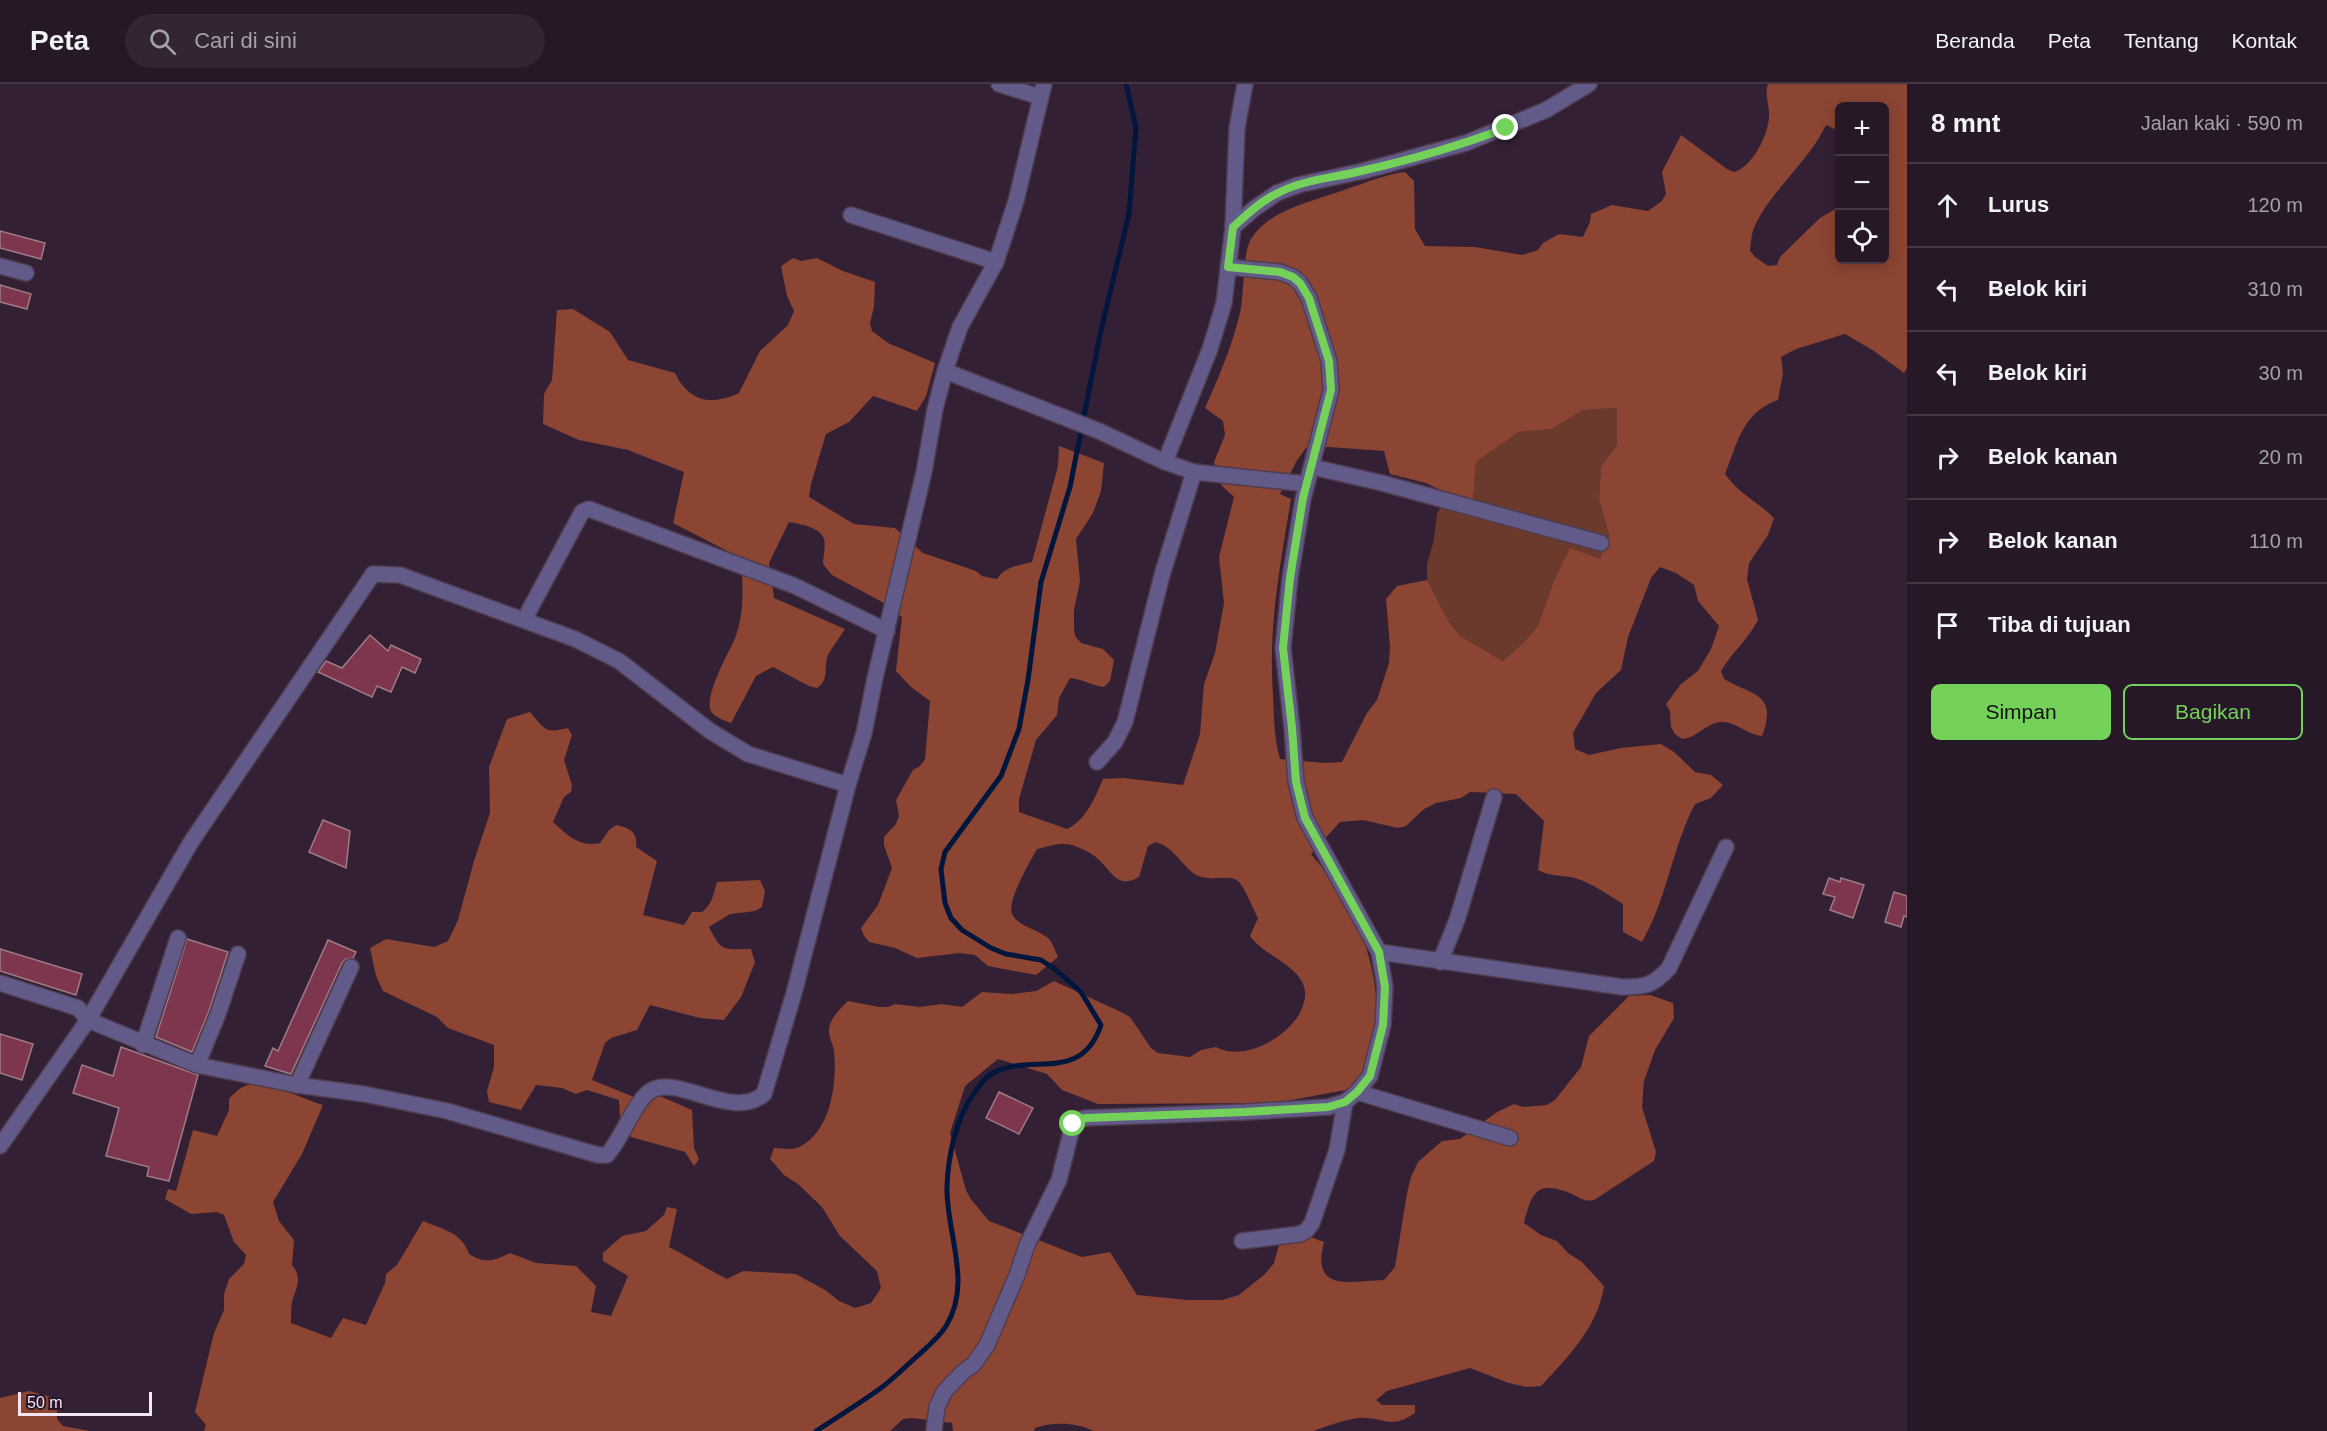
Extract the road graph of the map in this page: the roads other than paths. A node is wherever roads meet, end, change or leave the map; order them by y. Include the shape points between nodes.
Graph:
1 (999, 84) edge
2 (1245, 84) edge
3 (1589, 84) edge
4 (1042, 90) edge
5 (851, 215) dead end
6 (1233, 227) junction
7 (996, 262) junction
8 (0, 266) edge
9 (1228, 267) junction
10 (26, 273) dead end
11 (945, 371) junction
12 (1165, 462) junction
13 (1312, 467) junction
14 (1194, 472) junction
15 (1307, 484) junction
16 (1601, 543) dead end
17 (524, 620) junction
18 (886, 631) junction
19 (1097, 762) dead end
20 (848, 785) junction
21 (1494, 797) dead end
22 (1726, 846) dead end
23 (178, 938) dead end
24 (1379, 952) junction
25 (238, 954) dead end
26 (1440, 962) junction
27 (351, 967) dead end
28 (0, 983) edge
29 (88, 1020) junction
30 (143, 1045) junction
31 (197, 1065) junction
32 (297, 1085) junction
33 (1351, 1097) junction
34 (1510, 1138) dead end
35 (0, 1146) edge
36 (1242, 1241) dead end
37 (934, 1431) edge

1 - 4 street
2 - 6 street via 1236,136
3 - 6 street via 1546,110 1466,143 1277,193
4 - 7 street via 1016,201
5 - 7 street
6 - 9 street
7 - 11 street via 960,327
8 - 10 street
9 - 12 street via 1224,303 1210,349
9 - 13 street via 1280,272 1300,283 1309,298 1329,361 1331,390
11 - 12 street via 1099,431
11 - 18 street
12 - 14 street
13 - 15 street
13 - 16 street
14 - 15 street
14 - 19 street via 1162,575 1125,722 1115,742
15 - 24 street via 1295,539 1283,648 1296,782 1305,818
17 - 18 street via 582,512 589,509 795,586
17 - 20 street via 619,661 748,754
17 - 29 street via 400,575 370,576 192,842
18 - 20 street via 864,733
20 - 32 street via 794,993 764,1094 756,1101 731,1102 665,1087 653,1089 644,1096 615,1147 608,1155 598,1155 447,1111
21 - 26 street via 1457,920
22 - 26 street via 1669,968 1658,981 1642,987 1622,987
23 - 30 street
24 - 26 street
24 - 33 street via 1385,987 1383,1025 1370,1076
25 - 31 street
27 - 32 street
28 - 29 street via 78,1008
29 - 30 street
29 - 35 street
30 - 31 street
31 - 32 street
33 - 34 street
33 - 36 street via 1337,1150 1307,1230
33 - 37 street via 1328,1107 1078,1120 1073,1124 1059,1180 1027,1245 987,1346 944,1392 937,1407

